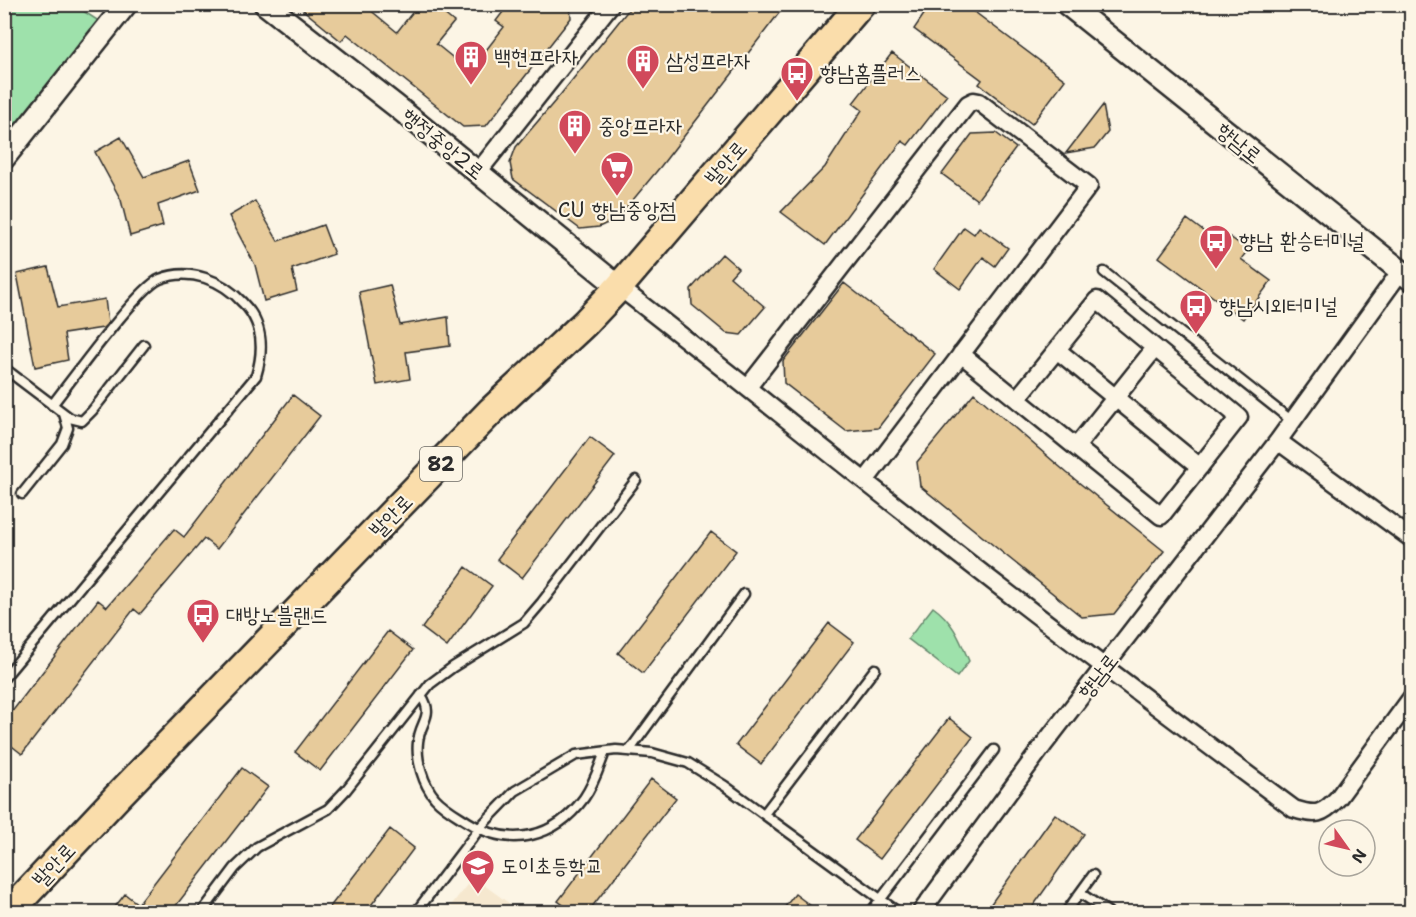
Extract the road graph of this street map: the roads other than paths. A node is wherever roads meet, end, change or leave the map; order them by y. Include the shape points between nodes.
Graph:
1 (126, 4) edge
2 (265, 4) edge
3 (861, 4) edge
4 (1067, 4) edge
5 (606, 6) edge
6 (4, 158) edge
7 (478, 172) junction
8 (1104, 272) dead end
9 (1406, 276) edge
10 (619, 286) junction
11 (144, 345) dead end
12 (1155, 348) junction
13 (1057, 350) junction
14 (961, 354) junction
15 (4, 368) edge
16 (748, 387) junction
17 (1116, 398) junction
18 (1017, 399) junction
19 (52, 405) junction
20 (64, 414) junction
21 (1292, 422) junction
22 (1278, 441) junction
23 (1076, 447) junction
24 (1200, 467) junction
25 (636, 480) dead end
26 (865, 481) junction
27 (22, 494) dead end
28 (1412, 539) edge
29 (744, 594) dead end
30 (875, 669) dead end
31 (1105, 669) junction
32 (4, 678) edge
33 (421, 695) junction
34 (1412, 697) edge
35 (994, 750) dead end
36 (629, 751) junction
37 (605, 752) junction
38 (764, 814) junction
39 (479, 829) junction
40 (1093, 875) dead end
41 (1080, 892) junction
42 (880, 900) junction
43 (9, 912) edge
44 (202, 912) edge
45 (416, 912) edge
46 (871, 912) edge
47 (898, 912) edge
48 (921, 912) edge
49 (1066, 912) edge
50 (1108, 912) edge

1 - 6 street
2 - 7 street, 행정중앙2로
3 - 10 main road, 발안로 / 82
4 - 9 street, 향남로
5 - 7 street via 563,79
7 - 10 street, 행정중앙2로
8 - 21 lane
9 - 21 street, 향남로
10 - 16 street
10 - 43 main road, 발안로 / 82 via 492,410
11 - 20 lane via 82,421
12 - 13 street via 1097,300
12 - 17 street
12 - 24 street via 1239,417
13 - 17 street
13 - 18 street
14 - 16 street via 1089,186 974,101 964,108
14 - 18 street
14 - 26 street
15 - 19 lane
16 - 26 street
17 - 23 street
17 - 24 street
18 - 23 street
19 - 20 lane
19 - 32 lane via 135,301 158,280 194,274 215,282 245,304 262,340 256,376
20 - 27 lane via 68,428 62,444
21 - 22 street, 향남로
22 - 28 street
22 - 31 street, 향남로
23 - 24 street via 1161,516
25 - 33 lane via 524,623 453,667
26 - 31 street
29 - 36 lane
30 - 38 lane
31 - 34 street via 1293,809 1310,814 1326,811 1338,798
31 - 48 street, 향남로
33 - 39 lane via 428,705 418,742 425,783 436,799
33 - 44 lane via 328,809 257,847 235,868
35 - 42 lane
36 - 37 lane
36 - 38 lane via 688,763
37 - 39 lane via 576,755 547,771 515,791
37 - 39 lane via 584,798 548,830 520,838
38 - 42 lane
39 - 45 lane
40 - 41 lane
41 - 49 lane
41 - 50 lane
42 - 46 lane
42 - 47 lane

